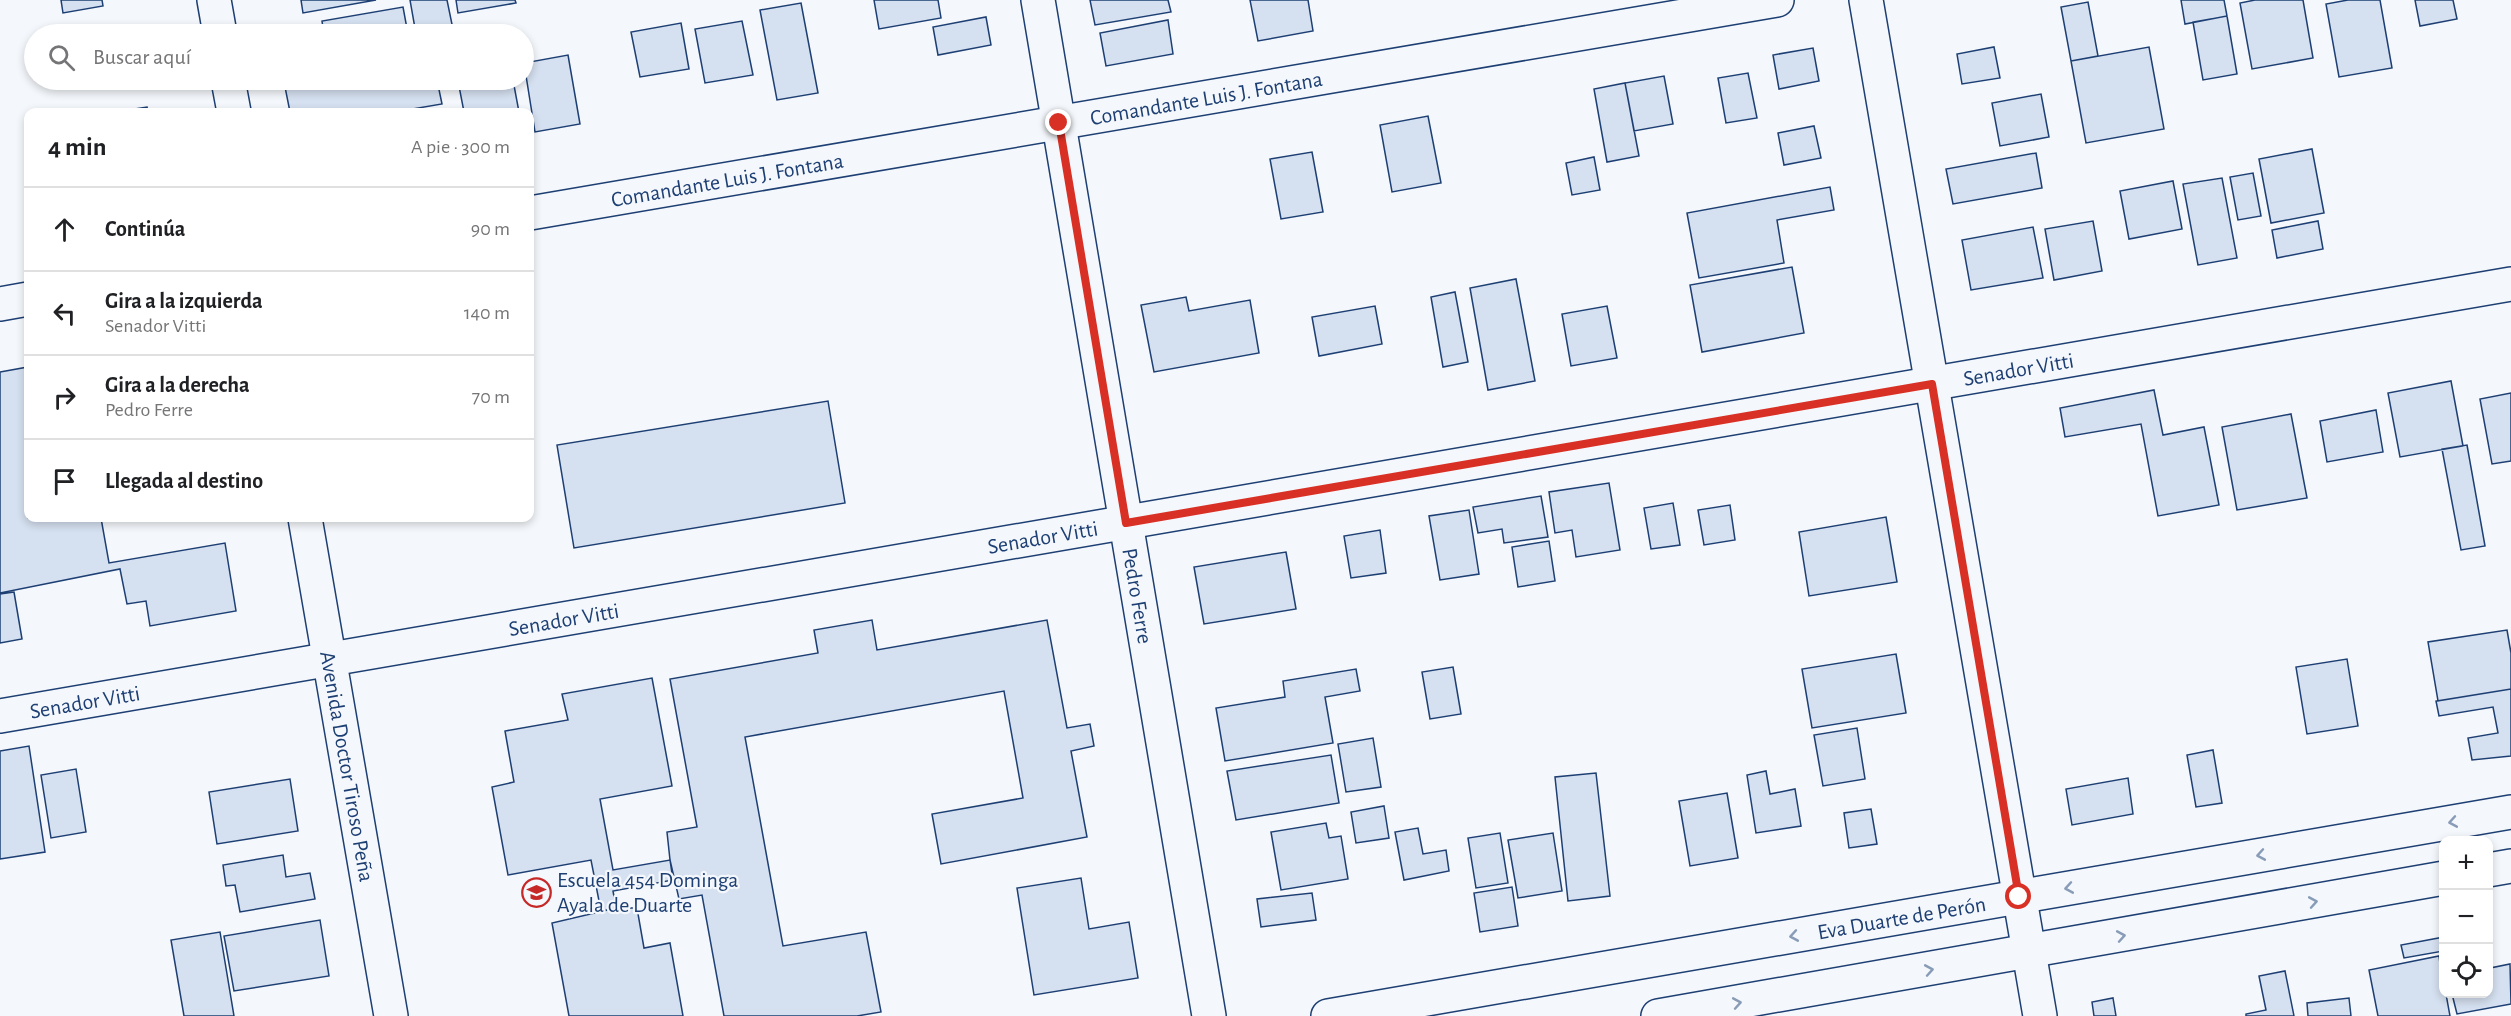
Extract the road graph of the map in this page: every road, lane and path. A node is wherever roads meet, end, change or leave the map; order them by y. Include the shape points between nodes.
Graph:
1 (214, 0) edge
2 (1038, 0) edge
3 (1777, 0) edge
4 (1866, 0) edge
5 (218, 24) edge
6 (230, 90) edge
7 (233, 108) edge
8 (1059, 123) junction
9 (534, 212) edge
10 (2511, 284) edge
11 (24, 300) edge
12 (0, 304) edge
13 (1932, 384) junction
14 (306, 522) edge
15 (1126, 523) junction
16 (330, 659) junction
17 (0, 716) edge
18 (2511, 812) edge
19 (2511, 866) edge
20 (2493, 869) edge
21 (2439, 879) edge
22 (2019, 897) junction
23 (2029, 953) junction
24 (391, 1016) edge
25 (1209, 1016) edge
26 (1328, 1016) edge
27 (1658, 1016) edge
28 (2040, 1016) edge

1 - 5 street
2 - 8 street, Pedro Ferre
3 - 8 street, Comandante Luis J. Fontana
4 - 13 street
6 - 7 street
8 - 9 street, Comandante Luis J. Fontana
8 - 15 street, Pedro Ferre
10 - 13 street, Senador Vitti
11 - 12 street
13 - 15 street, Senador Vitti
13 - 22 street
14 - 16 street, Avenida Doctor Tiroso Peña
15 - 16 street, Senador Vitti
15 - 25 street, Pedro Ferre
16 - 17 street, Senador Vitti
16 - 24 street, Avenida Doctor Tiroso Peña
18 -> 22 street, Eva Duarte de Perón
19 - 20 street
23 -> 21 street
22 - 23 street
22 -> 26 street, Eva Duarte de Perón
27 -> 23 street
23 - 28 street

